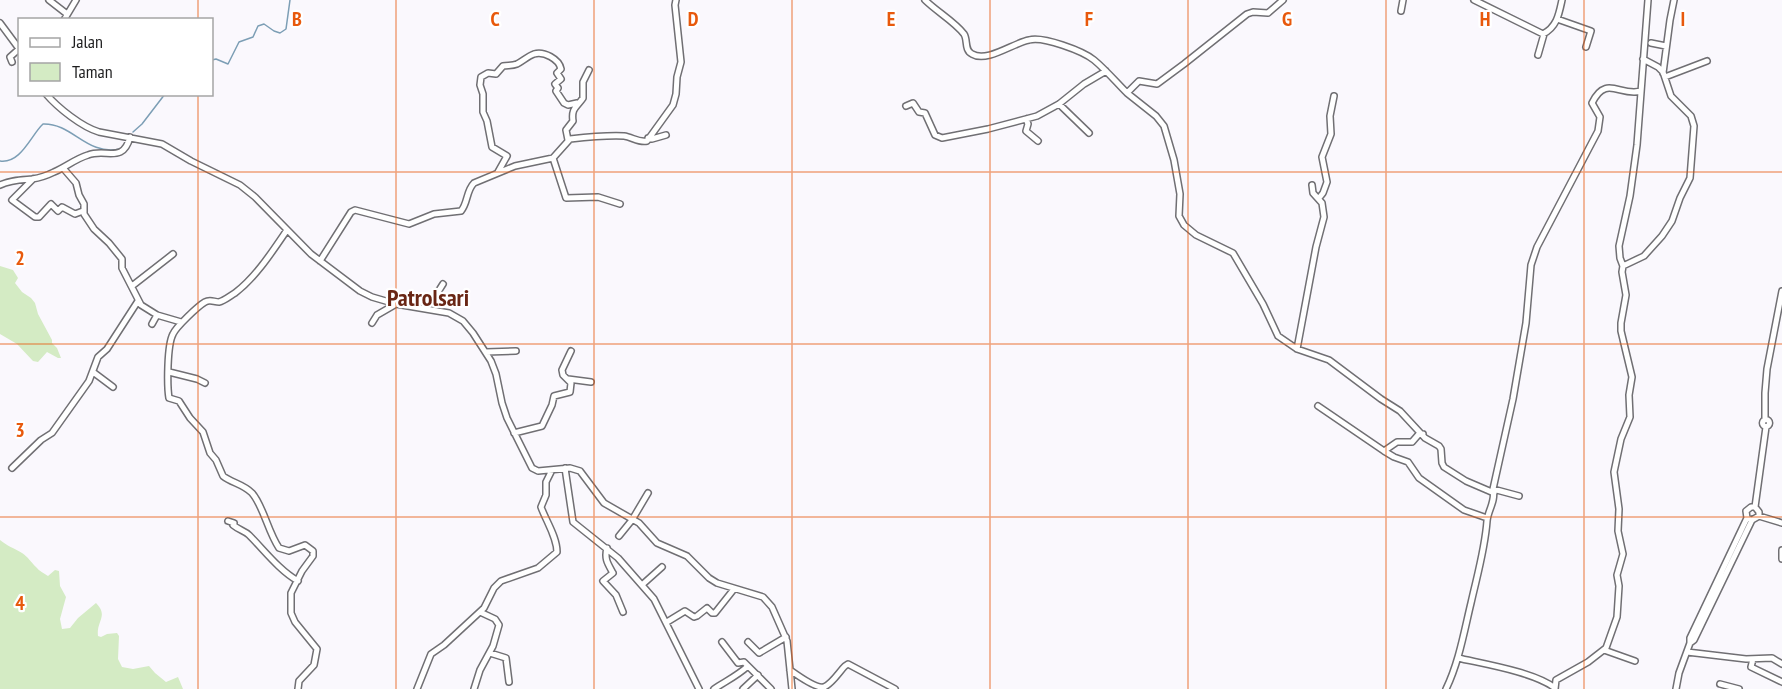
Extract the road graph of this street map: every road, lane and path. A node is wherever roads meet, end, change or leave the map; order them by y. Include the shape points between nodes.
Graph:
1 (49, 0) edge
2 (76, 0) edge
3 (676, 0) edge
4 (925, 0) edge
5 (1283, 0) edge
6 (1403, 0) edge
7 (1474, 0) edge
8 (1562, 0) edge
9 (1648, 0) edge
10 (1674, 0) edge
11 (1401, 10) dead end
12 (66, 17) edge
13 (1557, 19) junction
14 (0, 22) edge
15 (1544, 34) junction
16 (1651, 43) dead end
17 (1666, 46) junction
18 (1586, 47) dead end
19 (18, 49) edge
20 (18, 51) edge
21 (1538, 55) dead end
22 (1643, 59) junction
23 (1707, 61) dead end
24 (12, 62) dead end
25 (589, 70) dead end
26 (1106, 71) junction
27 (1664, 75) junction
28 (1641, 91) junction
29 (1127, 93) junction
30 (48, 96) edge
31 (1334, 96) dead end
32 (577, 103) junction
33 (1059, 104) junction
34 (906, 106) dead end
35 (1026, 119) junction
36 (1089, 133) dead end
37 (666, 135) dead end
38 (648, 138) junction
39 (127, 140) junction
40 (568, 140) junction
41 (1038, 141) dead end
42 (553, 158) junction
43 (63, 168) junction
44 (497, 173) junction
45 (33, 179) junction
46 (0, 185) edge
47 (1312, 185) dead end
48 (1319, 198) junction
49 (620, 204) dead end
50 (83, 211) junction
51 (287, 230) junction
52 (173, 254) dead end
53 (320, 261) junction
54 (1623, 266) junction
55 (443, 284) dead end
56 (132, 286) junction
57 (1782, 291) edge
58 (138, 301) junction
59 (396, 304) junction
60 (415, 307) junction
61 (157, 315) junction
62 (181, 322) junction
63 (372, 323) dead end
64 (152, 324) dead end
65 (1297, 349) junction
66 (516, 351) dead end
67 (571, 351) dead end
68 (486, 352) junction
69 (93, 372) junction
70 (169, 372) junction
71 (568, 379) junction
72 (591, 382) dead end
73 (205, 383) dead end
74 (113, 387) dead end
75 (1318, 406) dead end
76 (514, 433) junction
77 (1423, 434) junction
78 (1384, 451) junction
79 (12, 468) dead end
80 (565, 468) junction
81 (552, 470) junction
82 (1493, 491) junction
83 (648, 493) dead end
84 (1519, 496) dead end
85 (1755, 507) junction
86 (1759, 516) junction
87 (1487, 519) junction
88 (1750, 519) junction
89 (632, 520) junction
90 (228, 521) dead end
91 (1782, 523) edge
92 (619, 536) dead end
93 (607, 548) junction
94 (1782, 550) edge
95 (1782, 559) edge
96 (662, 567) dead end
97 (297, 581) junction
98 (642, 584) junction
99 (734, 589) junction
100 (480, 612) junction
101 (623, 612) dead end
102 (667, 622) junction
103 (786, 638) junction
104 (723, 642) dead end
105 (748, 642) dead end
106 (1604, 650) junction
107 (1687, 652) junction
108 (490, 653) junction
109 (1458, 658) junction
110 (1754, 659) junction
111 (1635, 661) dead end
112 (1782, 664) edge
113 (748, 666) junction
114 (790, 670) junction
115 (758, 675) junction
116 (509, 682) dead end
117 (1782, 682) edge
118 (1720, 684) dead end
119 (298, 689) edge
120 (417, 689) edge
121 (474, 689) edge
122 (699, 689) edge
123 (714, 689) edge
124 (744, 689) edge
125 (771, 689) edge
126 (792, 689) edge
127 (894, 689) edge
128 (1446, 689) edge
129 (1555, 689) edge
130 (1676, 689) edge
131 (1739, 689) edge

1 - 12 street
2 - 12 street
3 - 38 street via 681,62 675,99
4 - 26 street via 964,34 971,54 990,55 1037,39 1090,57
5 - 29 street via 1268,13 1247,14 1156,84 1139,81
6 - 11 street
7 - 15 street
8 - 13 street
9 - 22 street
10 - 17 street
13 - 15 street
13 - 18 street via 1591,31
14 - 19 street
15 - 21 street
16 - 17 street
17 - 27 street
20 - 24 street via 10,57
22 - 27 street
22 - 28 street
23 - 27 street
25 - 32 street via 583,98
26 - 29 street
26 - 33 street
27 - 54 street via 1671,96 1694,123 1690,178 1662,236 1644,256
28 - 54 street via 1629,204 1619,246
28 - 82 street via 1611,87 1597,95 1592,103 1600,117 1598,131 1537,247 1531,265 1513,399
29 - 65 street via 1164,126 1175,162 1179,216 1184,225 1233,253 1278,336
30 - 39 street via 90,128
31 - 48 street via 1331,134 1322,157 1328,182
32 - 40 street via 573,121 566,130
32 - 44 street via 568,105 561,101 555,84 561,79 557,73 560,65 544,54 503,66 496,74 482,77 483,112 492,147 507,156
33 - 35 street
33 - 36 street
34 - 35 street via 913,103 919,112 925,113 935,135 942,138
35 - 41 street via 1026,130
37 - 38 street
38 - 40 street via 644,142 619,136
39 - 43 street via 122,152 90,154
39 - 51 street via 162,144 240,185
40 - 42 street
42 - 44 street
42 - 49 street via 566,198 598,197
43 - 45 street
43 - 50 street via 76,183
44 - 53 street via 471,186 461,210 434,214 411,224 355,210
45 - 46 street
45 - 50 street via 12,200 35,218 51,204 58,211 62,207 75,214
47 - 48 street
48 - 65 street via 1324,216
50 - 56 street via 121,257
51 - 53 street
51 - 62 street via 245,284 224,300 204,303
52 - 56 street
53 - 59 street via 366,294
54 - 106 street via 1626,295 1621,331 1632,377 1627,427 1614,472 1617,531 1623,554 1617,575 1619,607
55 - 60 street via 432,300 418,300
56 - 58 street
57 - 85 street via 1766,375
58 - 61 street
58 - 69 street via 98,357
59 - 60 street
59 - 63 street via 377,315
60 - 68 street via 459,318
61 - 62 street
61 - 64 street
62 - 70 street via 171,338
65 - 77 street via 1335,364 1400,411
66 - 68 street
67 - 71 street via 562,370
68 - 76 street
69 - 74 street
69 - 79 street via 52,433
70 - 73 street
70 - 97 street via 169,398 180,401 203,432 224,477 243,485 256,498 279,548 289,551 305,545 313,551
71 - 72 street
71 - 76 street via 570,390 553,397 543,425
75 - 78 street
76 - 81 street via 532,468
77 - 78 street via 1412,442 1397,442
77 - 82 street via 1441,449 1444,466 1466,481
78 - 87 street via 1408,462 1419,478 1464,510
80 - 81 street
80 - 89 street via 580,471 606,505
80 - 93 street via 573,522
81 - 100 street via 541,507 557,550 538,568 501,581
82 - 84 street
82 - 87 street
83 - 89 street
85 - 86 street
85 - 88 street via 1746,511
86 - 88 street
86 - 91 street
87 - 109 street via 1481,564
88 - 107 street
89 - 92 street
89 - 99 street via 657,543 682,553 717,583
90 - 97 street via 248,534 277,566
93 - 98 street
93 - 101 street via 606,561 613,573 603,581
94 - 95 street
96 - 98 street
97 - 119 street via 291,595 292,616 317,650 314,665 299,681
98 - 102 street
99 - 102 street via 715,613 707,608 694,617 685,611
99 - 103 street via 764,597
100 - 108 street via 499,625
100 - 120 street via 431,654
102 - 122 street
103 - 105 street via 759,653
103 - 114 street
104 - 113 street via 738,663
106 - 111 street
106 - 129 street via 1556,680
107 - 110 street
107 - 130 street
108 - 116 street via 506,658
108 - 121 street
109 - 128 street
109 - 129 street via 1540,680
110 - 112 street via 1772,658
110 - 117 street via 1751,667
113 - 115 street
113 - 123 street
114 - 126 street
114 - 127 street via 822,687 849,664
115 - 124 street
115 - 125 street
118 - 131 street

